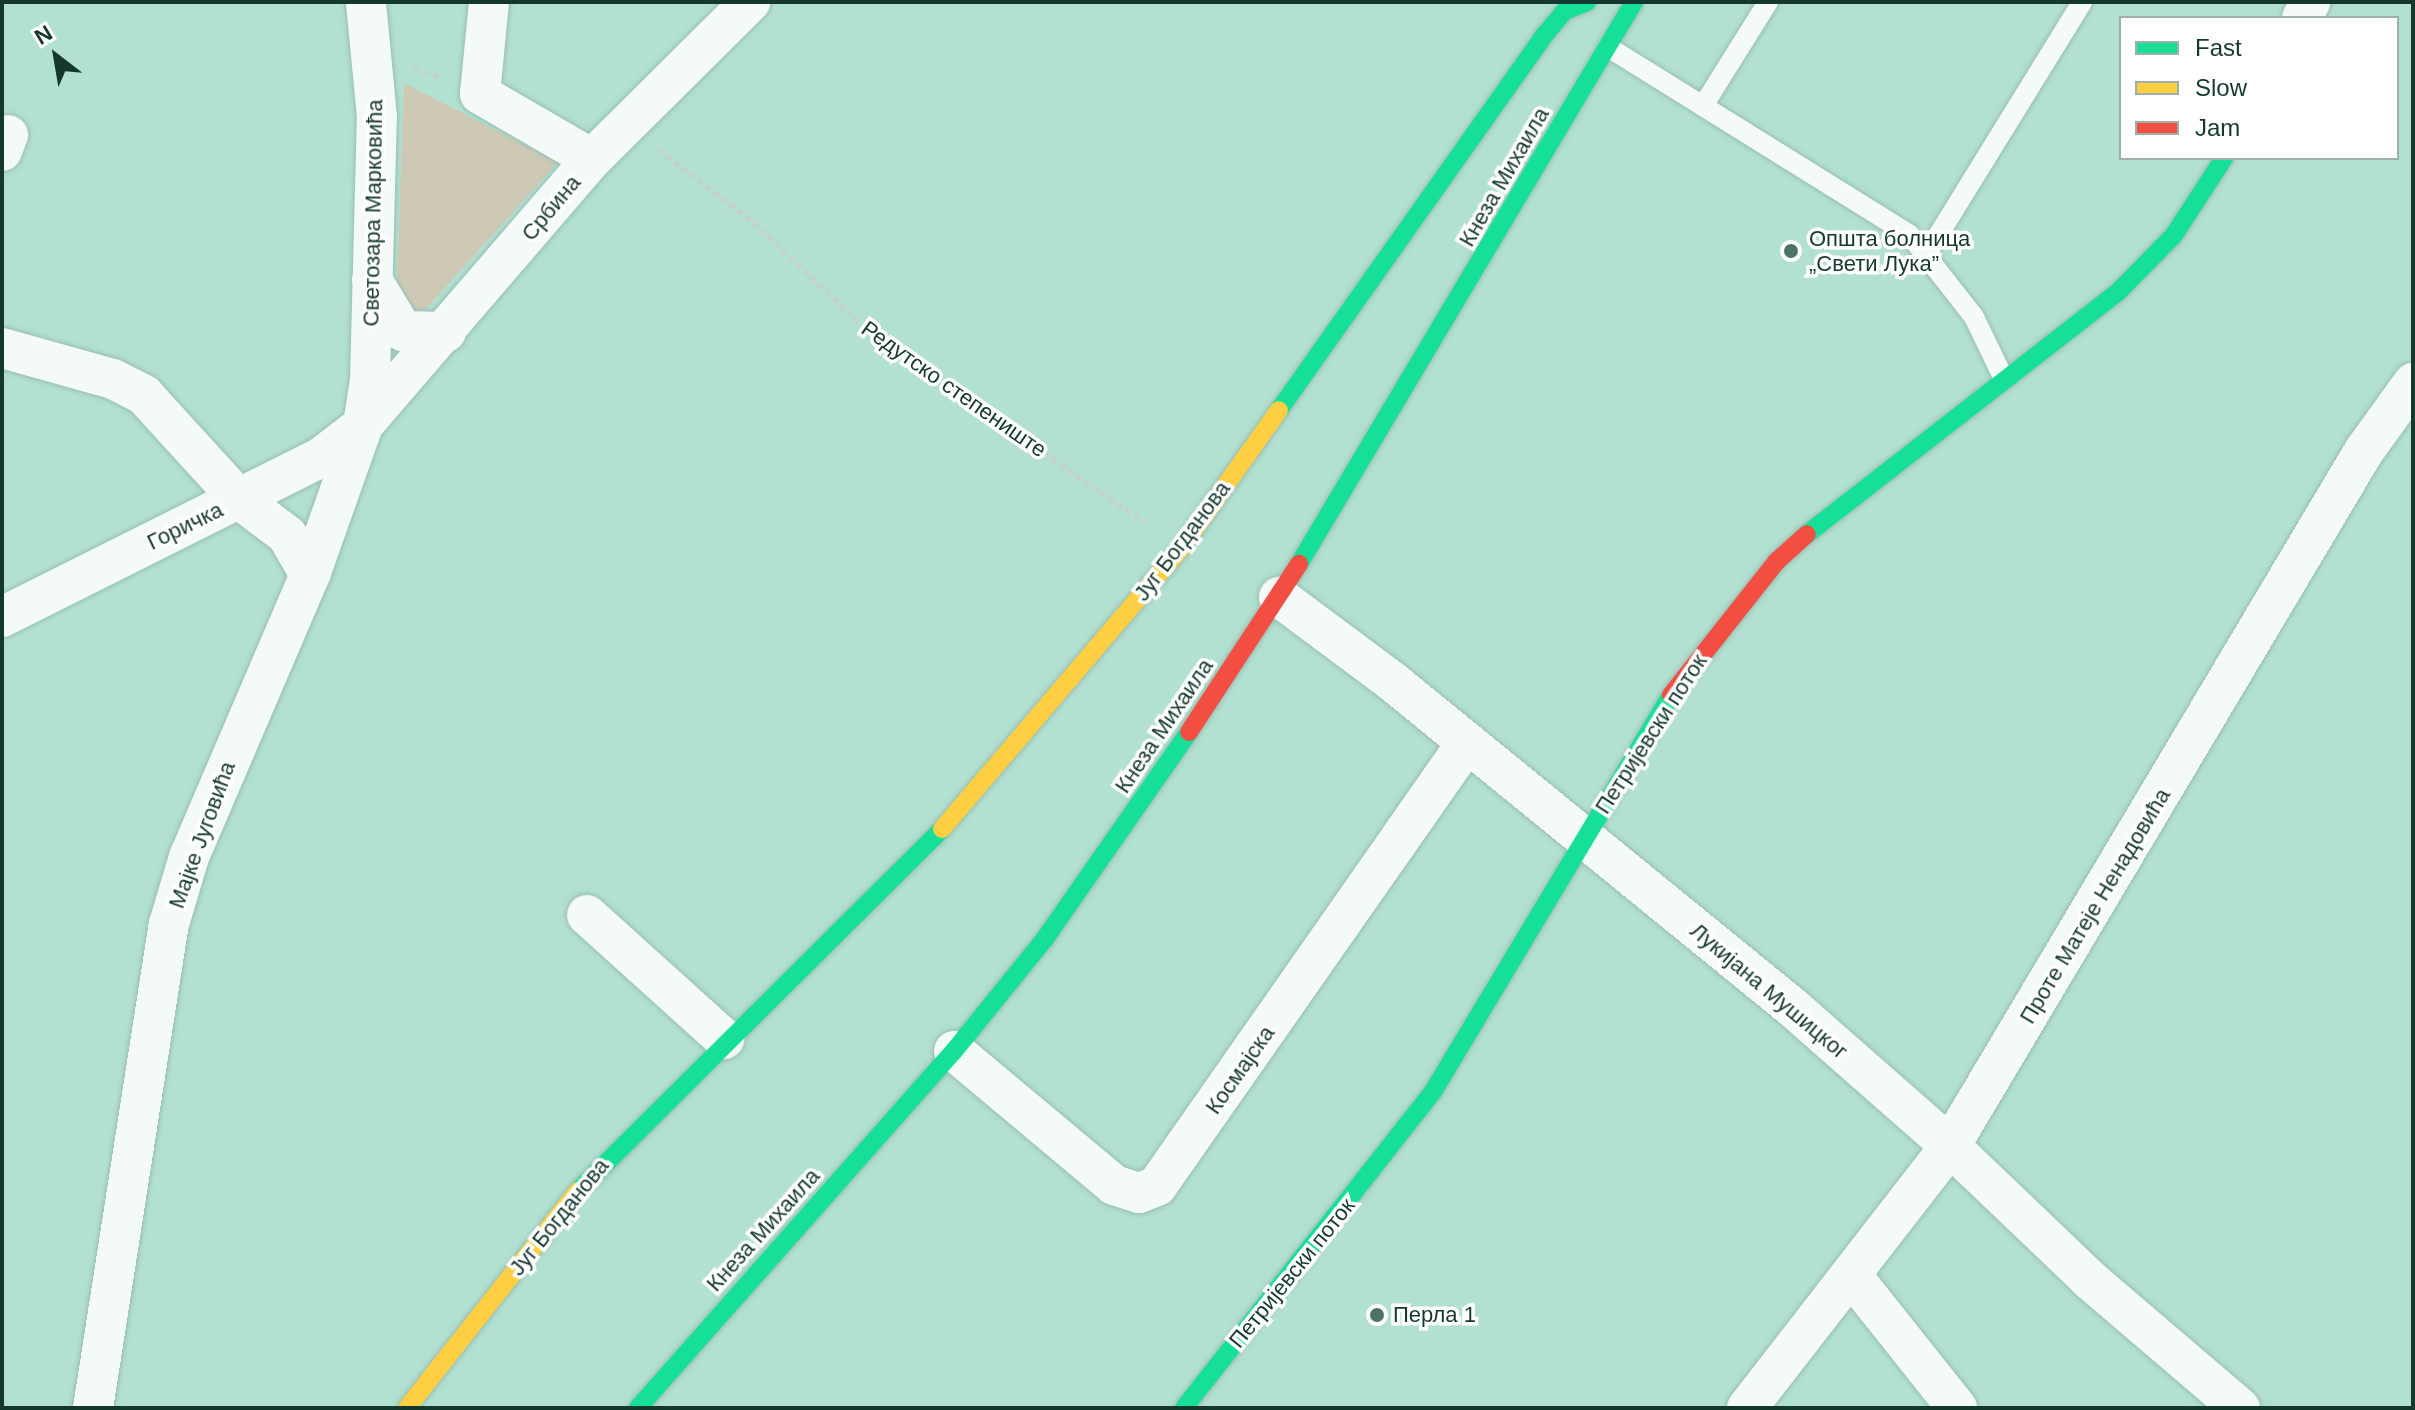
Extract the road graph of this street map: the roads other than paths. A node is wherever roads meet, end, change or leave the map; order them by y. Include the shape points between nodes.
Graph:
1 (366, 2) edge
2 (489, 2) edge
3 (750, 2) edge
4 (1587, 2) edge
5 (1768, 2) edge
6 (2082, 2) edge
7 (1622, 5) edge
8 (1608, 47) junction
9 (1703, 106) junction
10 (592, 159) junction
11 (2223, 160) edge
12 (1926, 255) junction
13 (371, 280) junction
14 (446, 332) junction
15 (2, 348) edge
16 (2003, 377) junction
17 (2413, 383) edge
18 (363, 425) junction
19 (239, 499) junction
20 (310, 575) junction
21 (1279, 597) junction
22 (3, 615) edge
23 (1466, 744) junction
24 (1583, 839) junction
25 (587, 915) dead end
26 (724, 1039) junction
27 (954, 1051) junction
28 (1950, 1146) junction
29 (1852, 1276) junction
30 (93, 1408) edge
31 (407, 1408) edge
32 (638, 1408) edge
33 (1184, 1408) edge
34 (1747, 1408) edge
35 (1957, 1408) edge
36 (2240, 1408) edge

1 - 13 street, Светозара Марковића via 373,55
2 - 10 street via 480,94
3 - 10 street, Србина
4 - 26 street, Југ Богданова via 1565,11 1542,38 1181,548 951,820
5 - 9 lane
6 - 12 lane
7 - 8 street, Кнеза Михаила
8 - 9 lane
8 - 21 street, Кнеза Михаила
9 - 12 lane via 1909,234
10 - 14 street, Србина
11 - 16 street, Петријевски поток via 2174,235 2119,291 2074,331
12 - 16 lane via 1974,317
13 - 14 street via 403,331
13 - 18 street, Светозара Марковића via 370,380
14 - 18 street, Србина
15 - 19 street via 113,379 144,395
16 - 24 street, Петријевски поток via 1777,561 1677,685
17 - 28 street, Проте Матеје Ненадовића via 2364,451
18 - 19 street, Горичка via 320,458
18 - 20 street, Мајке Југовића
19 - 20 street via 287,535
19 - 22 street, Горичка
20 - 30 street, Мајке Југовића via 189,857 169,924
21 - 23 street, Лукијана Мушицког
21 - 27 street, Кнеза Михаила via 1053,928
23 - 24 street, Лукијана Мушицког
23 - 27 street, Космајска via 1157,1186 1139,1193 1114,1185
24 - 28 street, Лукијана Мушицког via 1792,1007
24 - 33 street, Петријевски поток via 1434,1090
25 - 26 street
26 - 31 street, Југ Богданова via 599,1165
27 - 32 street, Кнеза Михаила
28 - 29 street, Проте Матеје Ненадовића
28 - 36 street, Лукијана Мушицког via 2090,1280
29 - 34 street, Проте Матеје Ненадовића
29 - 35 street

